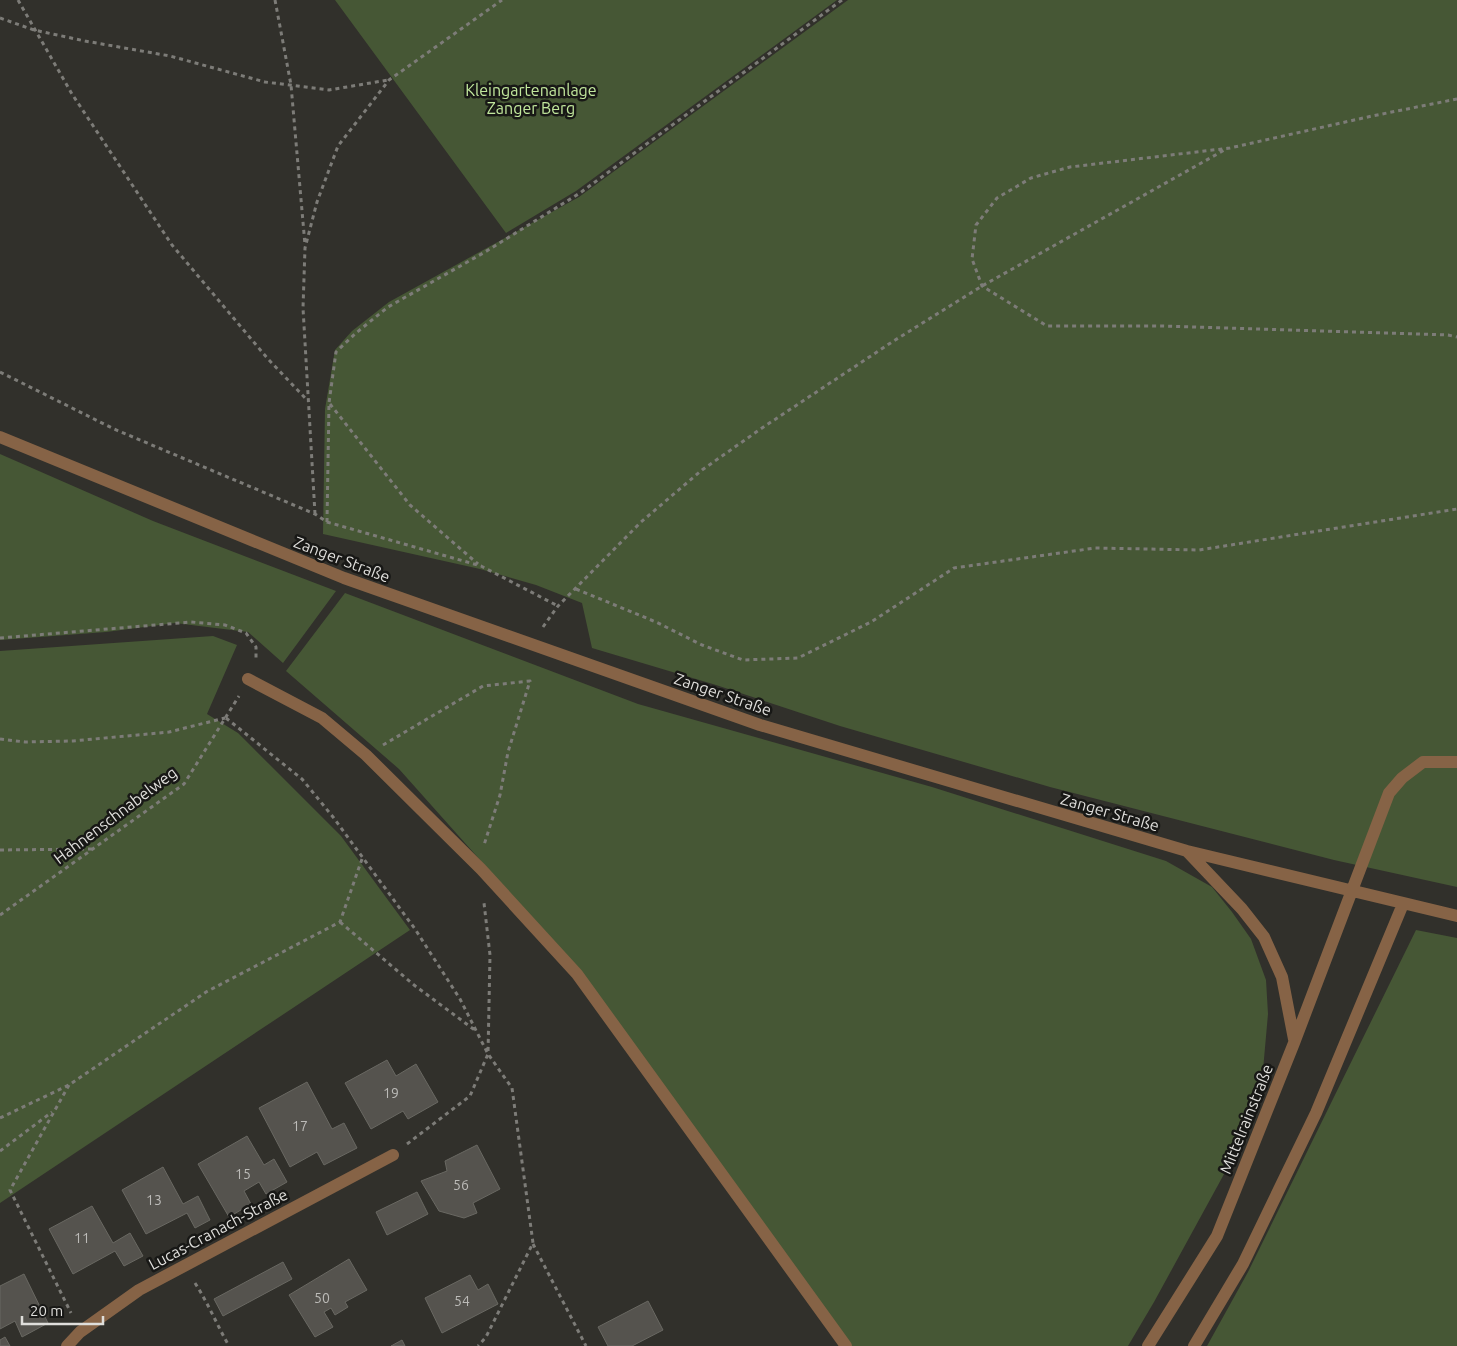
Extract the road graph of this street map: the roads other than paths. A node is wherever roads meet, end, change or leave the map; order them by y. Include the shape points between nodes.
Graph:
1 (0, 438) edge
2 (248, 679) road end
3 (1457, 762) edge
4 (1187, 851) junction
5 (1350, 892) junction
6 (1403, 904) junction
7 (1457, 916) edge
8 (1294, 1043) junction
9 (393, 1155) road end
10 (68, 1346) edge
11 (846, 1346) edge
12 (1148, 1346) edge
13 (1194, 1346) edge

1 - 4 street, Zanger Straße via 344,578 760,725
2 - 11 street via 322,718 366,755 481,870 576,974
3 - 5 street, Mittelrainstraße via 1423,762 1389,793
4 - 5 street, Zanger Straße
4 - 8 street via 1264,936 1282,977
5 - 6 street, Zanger Straße
5 - 8 street, Mittelrainstraße
6 - 7 street, Zanger Straße
6 - 13 street via 1316,1113 1242,1264
8 - 12 street, Mittelrainstraße via 1217,1236
9 - 10 street, Lucas-Cranach-Straße via 139,1290 80,1332

